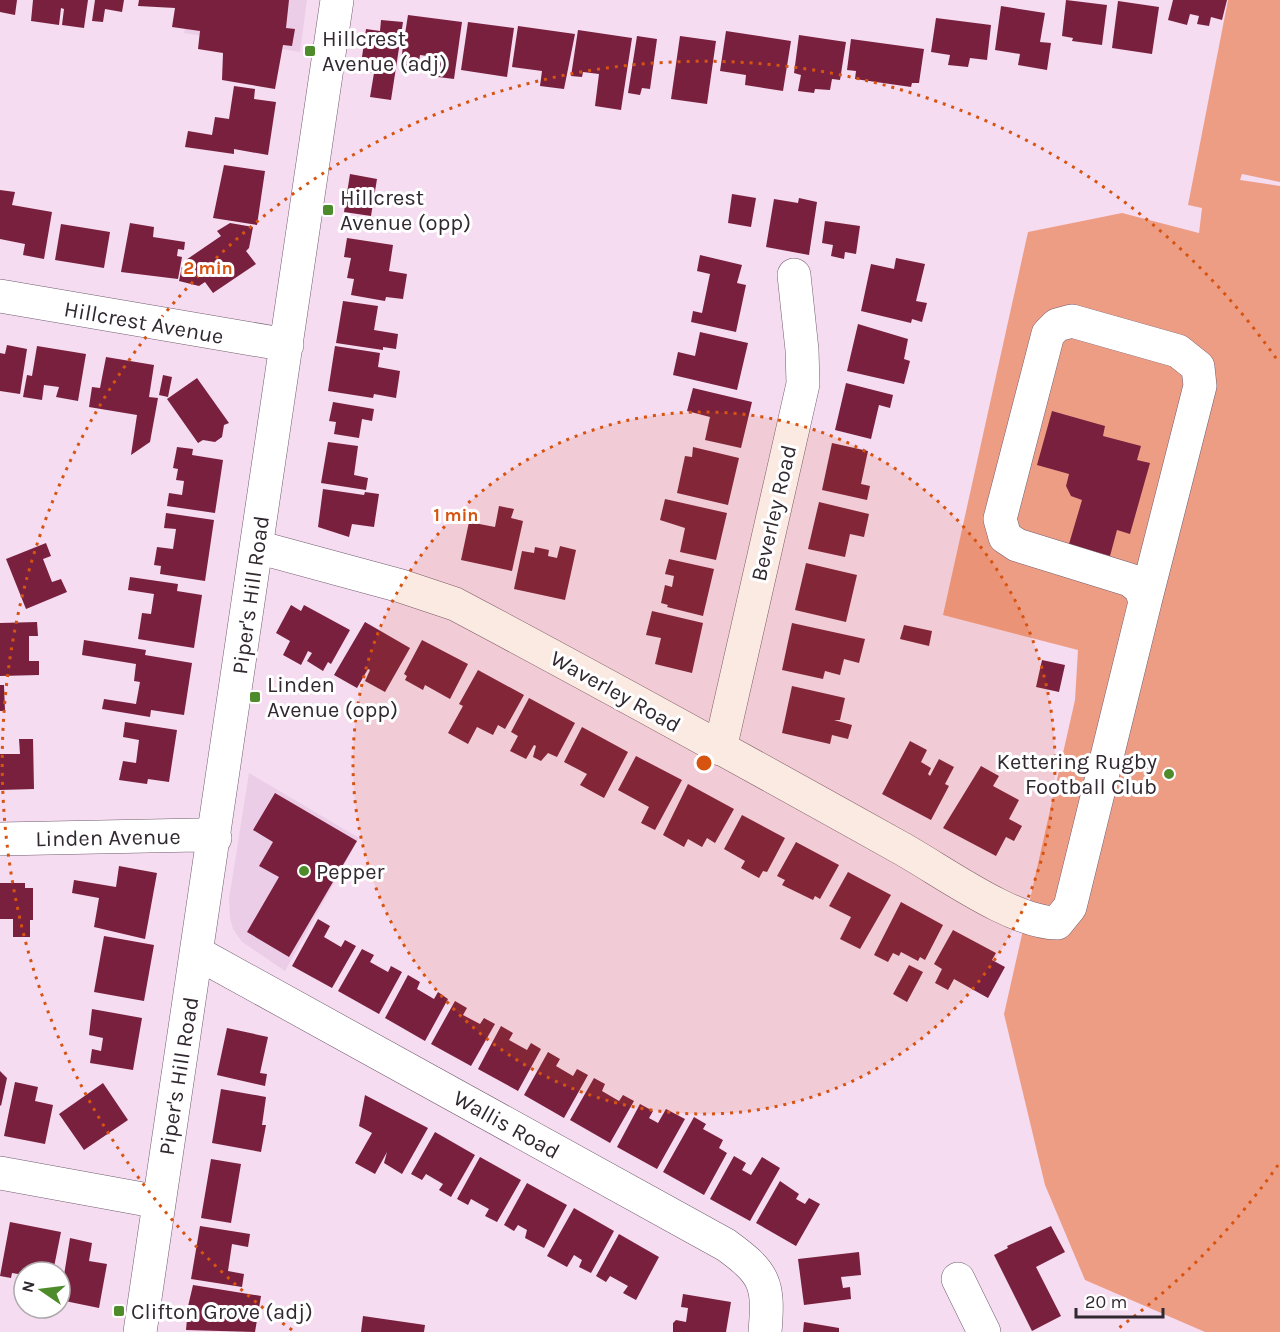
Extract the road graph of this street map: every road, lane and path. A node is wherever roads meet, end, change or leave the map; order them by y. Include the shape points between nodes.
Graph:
1 (337, 0) edge
2 (794, 275) dead end
3 (0, 296) edge
4 (288, 345) junction
5 (257, 547) junction
6 (1145, 602) junction
7 (720, 748) junction
8 (215, 838) junction
9 (0, 839) edge
10 (197, 953) junction
11 (0, 1173) edge
12 (159, 1202) junction
13 (958, 1280) dead end
14 (140, 1332) edge
15 (765, 1332) edge
16 (984, 1332) edge

1 - 4 street, Piper's Hill Road
2 - 7 street, Beverley Road via 803,384
3 - 4 street, Hillcrest Avenue
4 - 5 street, Piper's Hill Road
5 - 7 street, Waverley Road via 455,604
5 - 8 street, Piper's Hill Road
6 - 6 street via 1141,589 1130,580 1017,545 1005,537 1000,519 1048,334 1057,325 1072,321 1178,351 1198,367 1200,386
6 - 7 street, Waverley Road via 1070,907 1057,923 1041,923 1018,915
8 - 9 street, Linden Avenue via 192,835
8 - 10 street, Piper's Hill Road
10 - 12 street, Piper's Hill Road
10 - 15 street, Wallis Road via 726,1245 760,1275 768,1297
11 - 12 street
12 - 14 street, Piper's Hill Road
13 - 16 street

